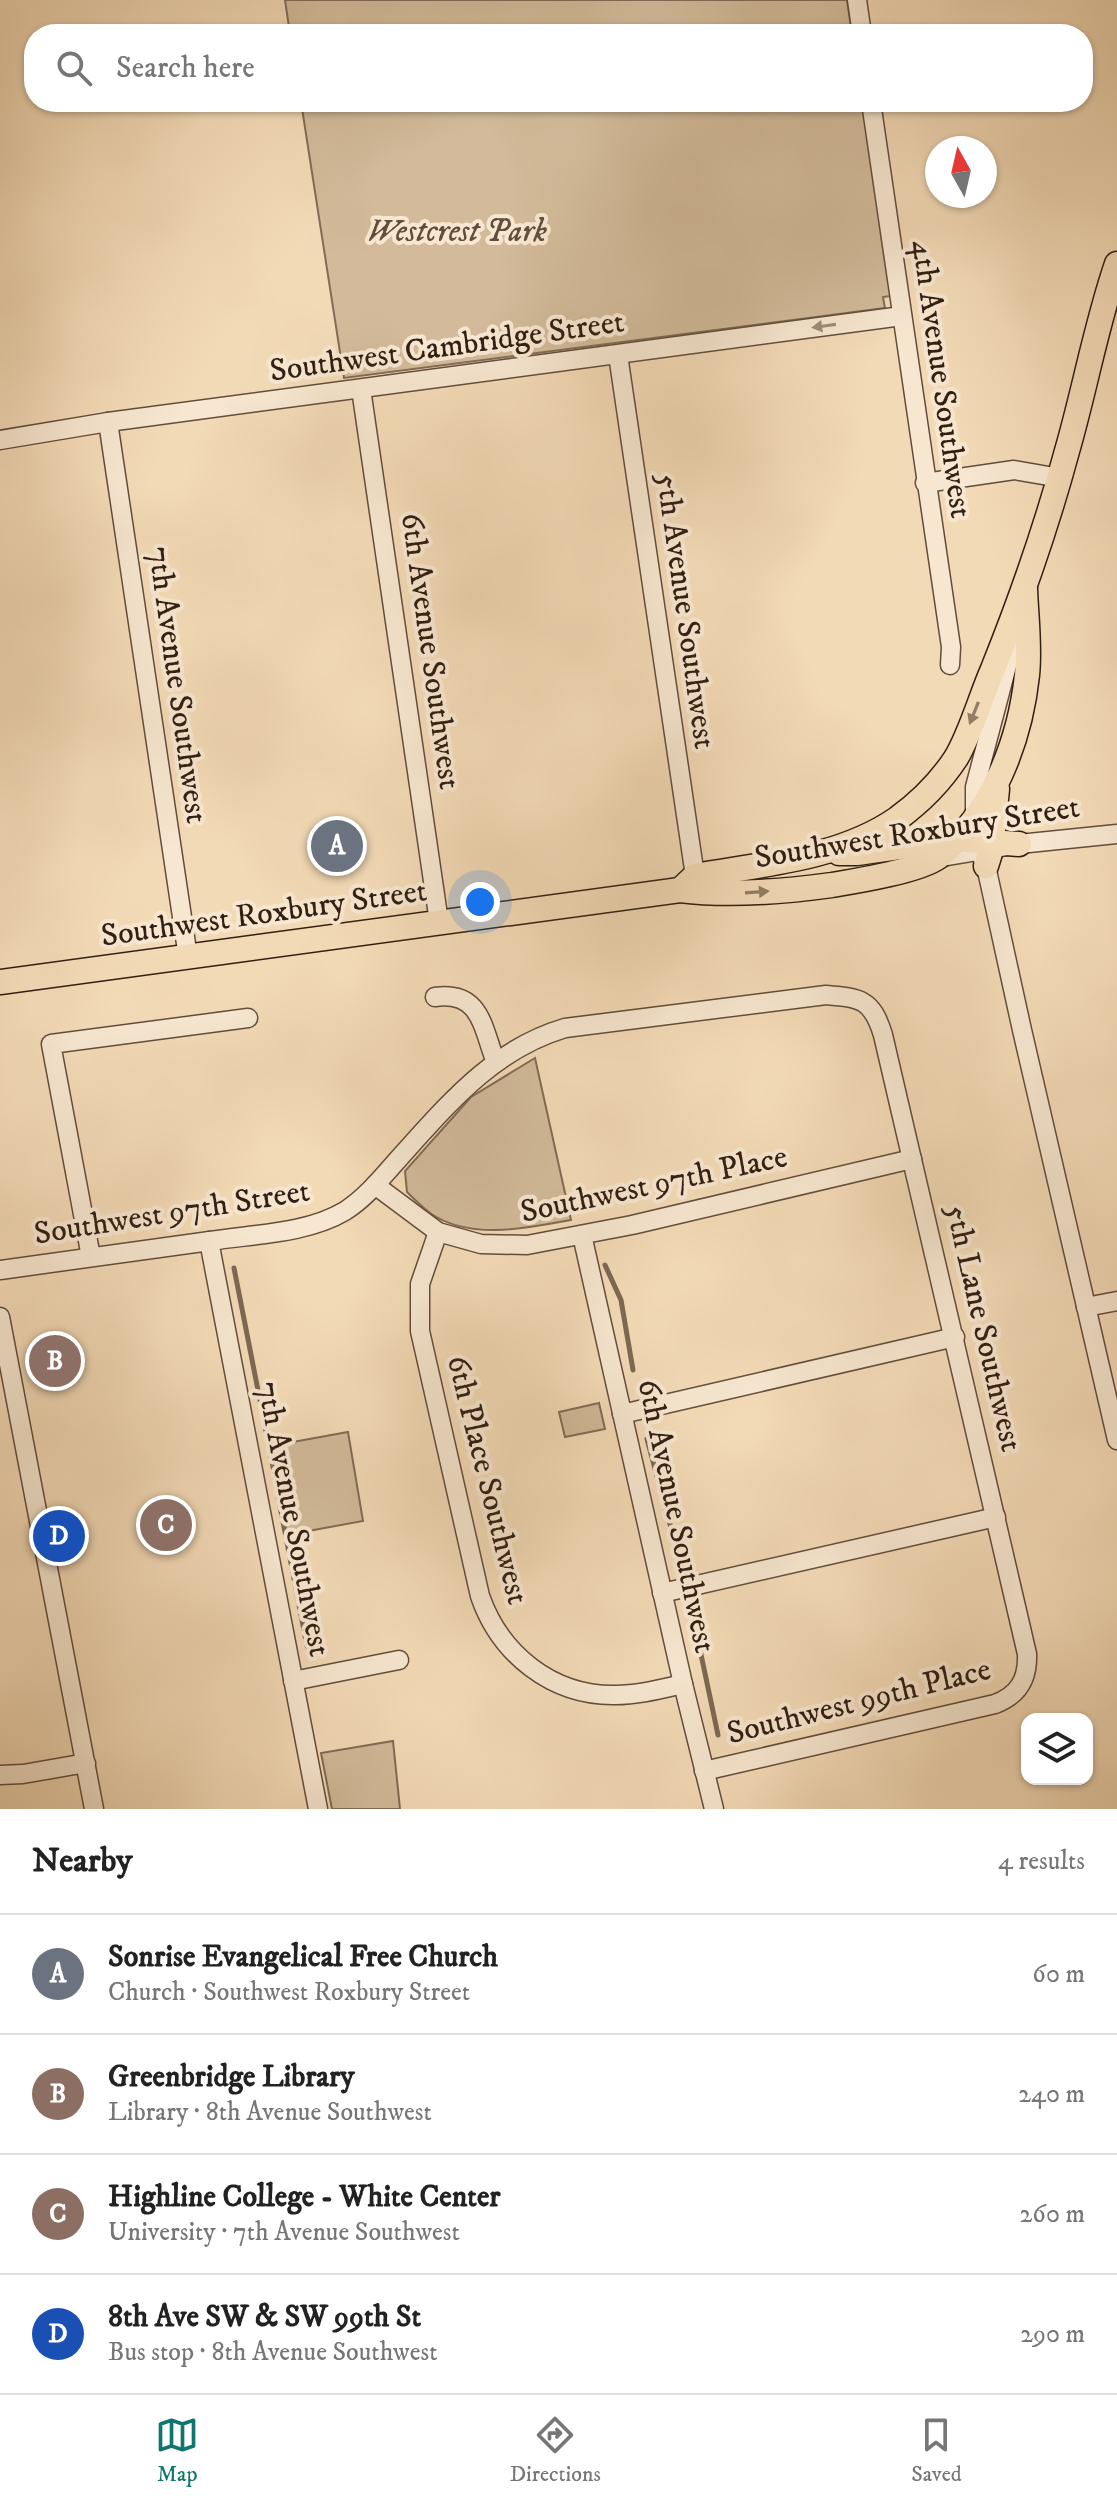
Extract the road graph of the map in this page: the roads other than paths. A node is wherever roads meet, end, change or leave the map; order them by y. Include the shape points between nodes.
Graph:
1 (857, 0) edge
2 (861, 24) edge
3 (872, 112) edge
4 (1117, 264) edge
5 (902, 316) junction
6 (618, 355) junction
7 (361, 389) junction
8 (108, 422) junction
9 (0, 440) edge
10 (1060, 478) junction
11 (925, 483) junction
12 (1025, 589) junction
13 (950, 665) dead end
14 (1117, 834) edge
15 (979, 843) junction
16 (1019, 844) joint
17 (825, 853) junction
18 (687, 883) junction
19 (439, 922) junction
20 (188, 957) junction
21 (0, 982) edge
22 (435, 997) dead end
23 (856, 997) joint
24 (248, 1018) dead end
25 (495, 1060) junction
26 (912, 1159) junction
27 (375, 1185) junction
28 (438, 1232) junction
29 (582, 1235) junction
30 (209, 1241) junction
31 (91, 1257) junction
32 (0, 1270) edge
33 (1117, 1301) edge
34 (1086, 1307) junction
35 (0, 1317) edge
36 (955, 1337) junction
37 (622, 1414) junction
38 (1117, 1440) edge
39 (996, 1517) junction
40 (662, 1593) junction
41 (399, 1660) dead end
42 (293, 1681) junction
43 (1023, 1682) joint
44 (683, 1684) junction
45 (86, 1763) junction
46 (704, 1771) junction
47 (0, 1775) edge
48 (94, 1809) edge
49 (318, 1809) edge
50 (714, 1809) edge

1 - 2 street
3 - 5 street, 4th Avenue Southwest
4 - 10 main road, Southwest Roxbury Street
5 -> 6 street, Southwest Cambridge Street
5 - 11 street, 4th Avenue Southwest
6 - 7 street, Southwest Cambridge Street
6 - 18 street, 5th Avenue Southwest
7 - 8 street, Southwest Cambridge Street
7 - 19 street, 6th Avenue Southwest
8 - 9 street, Southwest Cambridge Street
8 - 20 street, 7th Avenue Southwest
10 - 11 street via 1014,470
10 - 12 main road, Southwest Roxbury Street
11 - 13 street, 4th Avenue Southwest
12 - 15 street via 975,787
12 - 15 main road via 1028,672 1021,712
12 -> 17 main road, Southwest Roxbury Street via 957,757 896,820
14 - 16 street, Southwest Roxbury Street
15 - 16 main road
15 - 17 main road
18 -> 15 main road, Southwest Roxbury Street via 719,895 872,879
15 - 34 street
17 - 18 main road, Southwest Roxbury Street
18 - 19 main road, Southwest Roxbury Street
19 - 20 main road, Southwest Roxbury Street
20 - 21 main road, Southwest Roxbury Street
22 - 25 street via 464,998 478,1014
23 - 25 street, Southwest 97th Street via 826,995 565,1028
23 - 26 street, 5th Lane Southwest via 871,1006 879,1020
24 - 31 street via 51,1044
25 - 27 street, Southwest 97th Street via 443,1108
26 - 29 street, Southwest 97th Place
26 - 36 street, 5th Lane Southwest
27 - 28 street, Southwest 97th Place
27 - 30 street, Southwest 97th Street via 347,1210 317,1223
28 - 29 street, Southwest 97th Place via 504,1246
28 - 44 street, 6th Place Southwest via 420,1284 420,1331 488,1620 524,1663 571,1688 616,1696
29 - 37 street, 6th Avenue Southwest
30 - 31 street, Southwest 97th Street
30 - 42 street, 7th Avenue Southwest
31 - 32 street, Southwest 97th Street
33 - 34 street
34 - 38 street
35 - 45 street
36 - 37 street
36 - 39 street, 5th Lane Southwest
37 - 40 street, 6th Avenue Southwest
39 - 40 street
39 - 43 street, 5th Lane Southwest via 1027,1654
40 - 44 street, 6th Avenue Southwest
41 - 42 street
42 - 49 street, 7th Avenue Southwest
43 - 46 street, Southwest 99th Place via 1013,1695 995,1704
44 - 46 street, 6th Avenue Southwest
45 - 47 street
45 - 48 street
46 - 50 street, 6th Avenue Southwest

